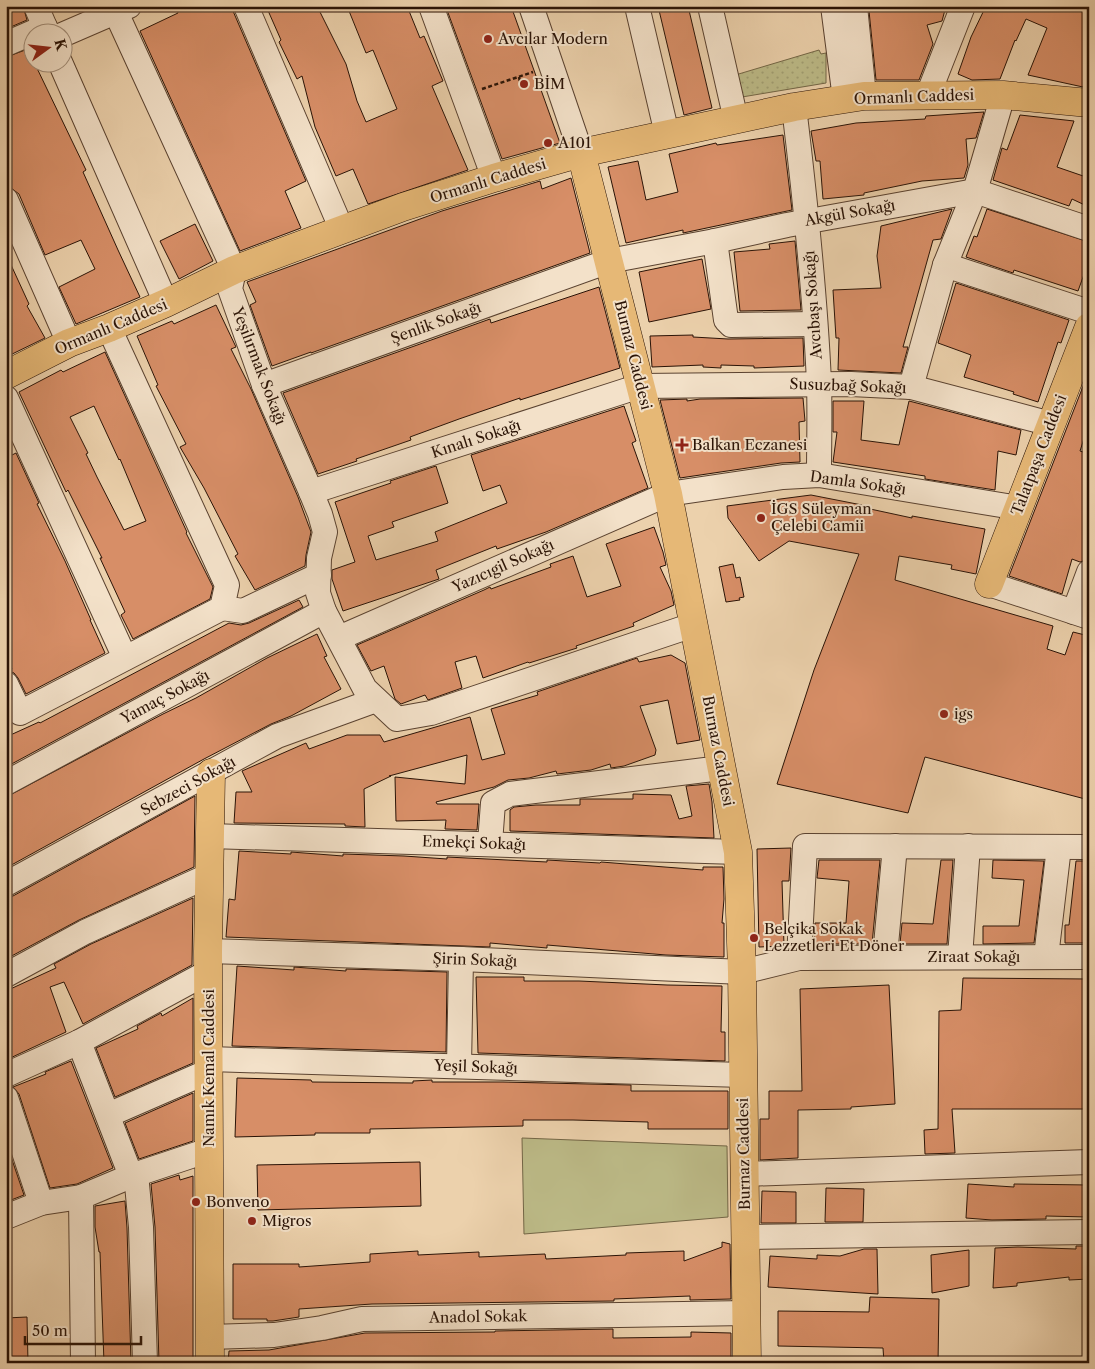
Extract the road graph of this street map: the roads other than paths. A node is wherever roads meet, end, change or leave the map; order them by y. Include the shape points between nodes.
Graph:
1 (246, 6) edge
2 (531, 6) edge
3 (637, 6) edge
4 (710, 6) edge
5 (833, 6) edge
6 (855, 6) edge
7 (964, 6) edge
8 (119, 8) edge
9 (437, 10) edge
10 (61, 22) edge
11 (22, 37) edge
12 (6, 44) edge
13 (64, 72) edge
14 (928, 95) junction
15 (1003, 95) junction
16 (855, 97) junction
17 (1087, 99) edge
18 (794, 106) junction
19 (736, 120) junction
20 (667, 134) junction
21 (581, 153) junction
22 (494, 178) junction
23 (974, 191) junction
24 (6, 200) edge
25 (807, 221) junction
26 (1089, 228) edge
27 (342, 230) junction
28 (715, 241) junction
29 (608, 261) junction
30 (945, 265) junction
31 (234, 270) junction
32 (166, 303) junction
33 (1089, 312) edge
34 (815, 324) junction
35 (1089, 327) edge
36 (109, 328) junction
37 (69, 343) junction
38 (1084, 356) edge
39 (6, 375) edge
40 (819, 384) junction
41 (264, 385) junction
42 (640, 386) junction
43 (911, 387) junction
44 (6, 398) edge
45 (1051, 424) junction
46 (819, 475) junction
47 (311, 492) junction
48 (668, 494) junction
49 (1019, 508) junction
50 (1089, 572) edge
51 (310, 576) junction
52 (989, 584) joint
53 (252, 602) dead end
54 (222, 608) junction
55 (324, 611) junction
56 (1081, 614) edge
57 (693, 625) junction
58 (339, 638) junction
59 (125, 658) junction
60 (6, 684) edge
61 (376, 700) junction
62 (721, 768) junction
63 (211, 774) junction
64 (6, 783) edge
65 (210, 836) junction
66 (490, 843) junction
67 (895, 846) junction
68 (968, 846) junction
69 (1059, 846) junction
70 (1089, 847) edge
71 (738, 852) junction
72 (210, 875) junction
73 (6, 884) edge
74 (885, 956) junction
75 (960, 957) junction
76 (1046, 957) junction
77 (1089, 957) edge
78 (799, 958) junction
79 (461, 959) junction
80 (208, 961) junction
81 (742, 972) junction
82 (6, 975) edge
83 (80, 1042) junction
84 (209, 1065) junction
85 (459, 1066) junction
86 (6, 1075) edge
87 (743, 1075) junction
88 (6, 1098) edge
89 (108, 1115) junction
90 (209, 1150) junction
91 (1089, 1162) edge
92 (745, 1174) junction
93 (133, 1175) junction
94 (81, 1197) junction
95 (41, 1203) junction
96 (6, 1217) edge
97 (1089, 1232) edge
98 (746, 1237) junction
99 (747, 1313) junction
100 (210, 1350) edge
101 (83, 1363) edge
102 (145, 1363) edge
103 (747, 1363) edge

1 - 27 street
2 - 21 street
3 - 20 street
4 - 19 street
5 - 16 street
6 - 16 street
7 - 14 street
8 - 10 street
8 - 31 street, Yeşilırmak Sokağı
9 - 22 street
11 - 12 street
13 - 32 street
14 - 15 main road, Ormanlı Caddesi
14 - 16 main road, Ormanlı Caddesi
15 - 17 main road, Ormanlı Caddesi
15 - 23 street
16 - 18 main road, Ormanlı Caddesi
18 - 19 main road, Ormanlı Caddesi
18 - 25 street, Avcıbaşı Sokağı
19 - 20 main road, Ormanlı Caddesi
20 - 21 main road, Ormanlı Caddesi
21 - 22 main road, Ormanlı Caddesi
21 - 29 main road, Burnaz Caddesi
22 - 27 main road, Ormanlı Caddesi
23 - 25 street, Akgül Sokağı
23 - 26 street, Akgül Sokağı
23 - 30 street
24 - 37 street
25 - 28 street, Akgül Sokağı
25 - 34 street, Avcıbaşı Sokağı
27 - 31 main road, Ormanlı Caddesi
28 - 29 street, Akgül Sokağı
28 - 34 street via 726,320 731,325
29 - 41 street, Şenlik Sokağı
29 - 42 main road, Burnaz Caddesi
30 - 33 street
30 - 43 street
31 - 32 main road, Ormanlı Caddesi
31 - 41 street, Yeşilırmak Sokağı via 230,289
32 - 36 main road, Ormanlı Caddesi
34 - 40 street, Avcıbaşı Sokağı
35 - 38 main road, Talatpaşa Caddesi
36 - 37 main road, Ormanlı Caddesi
36 - 54 street via 227,585
37 - 39 main road, Ormanlı Caddesi
38 - 45 main road, Talatpaşa Caddesi
40 - 42 street, Susuzbağ Sokağı
40 - 43 street, Susuzbağ Sokağı
40 - 46 street, Avcıbaşı Sokağı
41 - 47 street, Yeşilırmak Sokağı
42 - 47 street, Kınalı Sokağı
42 - 48 main road, Burnaz Caddesi
43 - 45 street, Susuzbağ Sokağı
44 - 59 street
45 - 49 main road, Talatpaşa Caddesi
46 - 48 street, Damla Sokağı via 783,477
46 - 49 street, Damla Sokağı
47 - 51 street, Yeşilırmak Sokağı via 325,532 319,558
48 - 57 main road, Burnaz Caddesi
48 - 58 street, Yazıcıgil Sokağı
49 - 52 main road, Talatpaşa Caddesi
50 - 56 street
51 - 53 street
51 - 54 street via 243,611
51 - 55 street, Yeşilırmak Sokağı
52 - 56 street
54 - 59 street
55 - 58 street, Yeşilırmak Sokağı
55 - 64 street, Yamaç Sokağı
57 - 61 street, Yeşilırmak Sokağı via 431,712 397,719
57 - 62 main road, Burnaz Caddesi
58 - 61 street, Yeşilırmak Sokağı via 365,689
59 - 60 street via 20,713
61 - 63 street, Sebzeci Sokağı via 277,736
62 - 66 street via 510,794 493,803
62 - 71 main road, Burnaz Caddesi
63 - 65 main road, Namık Kemal Caddesi
63 - 73 street, Sebzeci Sokağı
65 - 66 street, Emekçi Sokağı
65 - 72 main road, Namık Kemal Caddesi
66 - 71 street, Emekçi Sokağı
67 - 68 street
67 - 74 street
67 - 78 street via 805,846
68 - 69 street
68 - 75 street
69 - 70 street
69 - 76 street
71 - 81 main road, Burnaz Caddesi
72 - 80 main road, Namık Kemal Caddesi
72 - 82 street via 86,932
74 - 75 street, Ziraat Sokağı
74 - 78 street, Ziraat Sokağı
75 - 76 street, Ziraat Sokağı
76 - 77 street, Ziraat Sokağı
78 - 81 street, Ziraat Sokağı
79 - 80 street, Şirin Sokağı
79 - 81 street, Şirin Sokağı
79 - 85 street
80 - 83 street
80 - 84 main road, Namık Kemal Caddesi
81 - 87 main road, Burnaz Caddesi
83 - 86 street
83 - 89 street
84 - 85 street, Yeşil Sokağı
84 - 89 street
84 - 90 main road, Namık Kemal Caddesi
85 - 87 street, Yeşil Sokağı
87 - 92 main road, Burnaz Caddesi
88 - 95 street
89 - 93 street
90 - 93 street
90 - 100 main road, Namık Kemal Caddesi
91 - 92 street
92 - 98 main road, Burnaz Caddesi
93 - 94 street
93 - 102 street via 141,1227
94 - 95 street
94 - 101 street
95 - 96 street
97 - 98 street
98 - 99 main road, Burnaz Caddesi
99 - 100 street, Anadol Sokak via 362,1319
99 - 103 main road, Burnaz Caddesi

